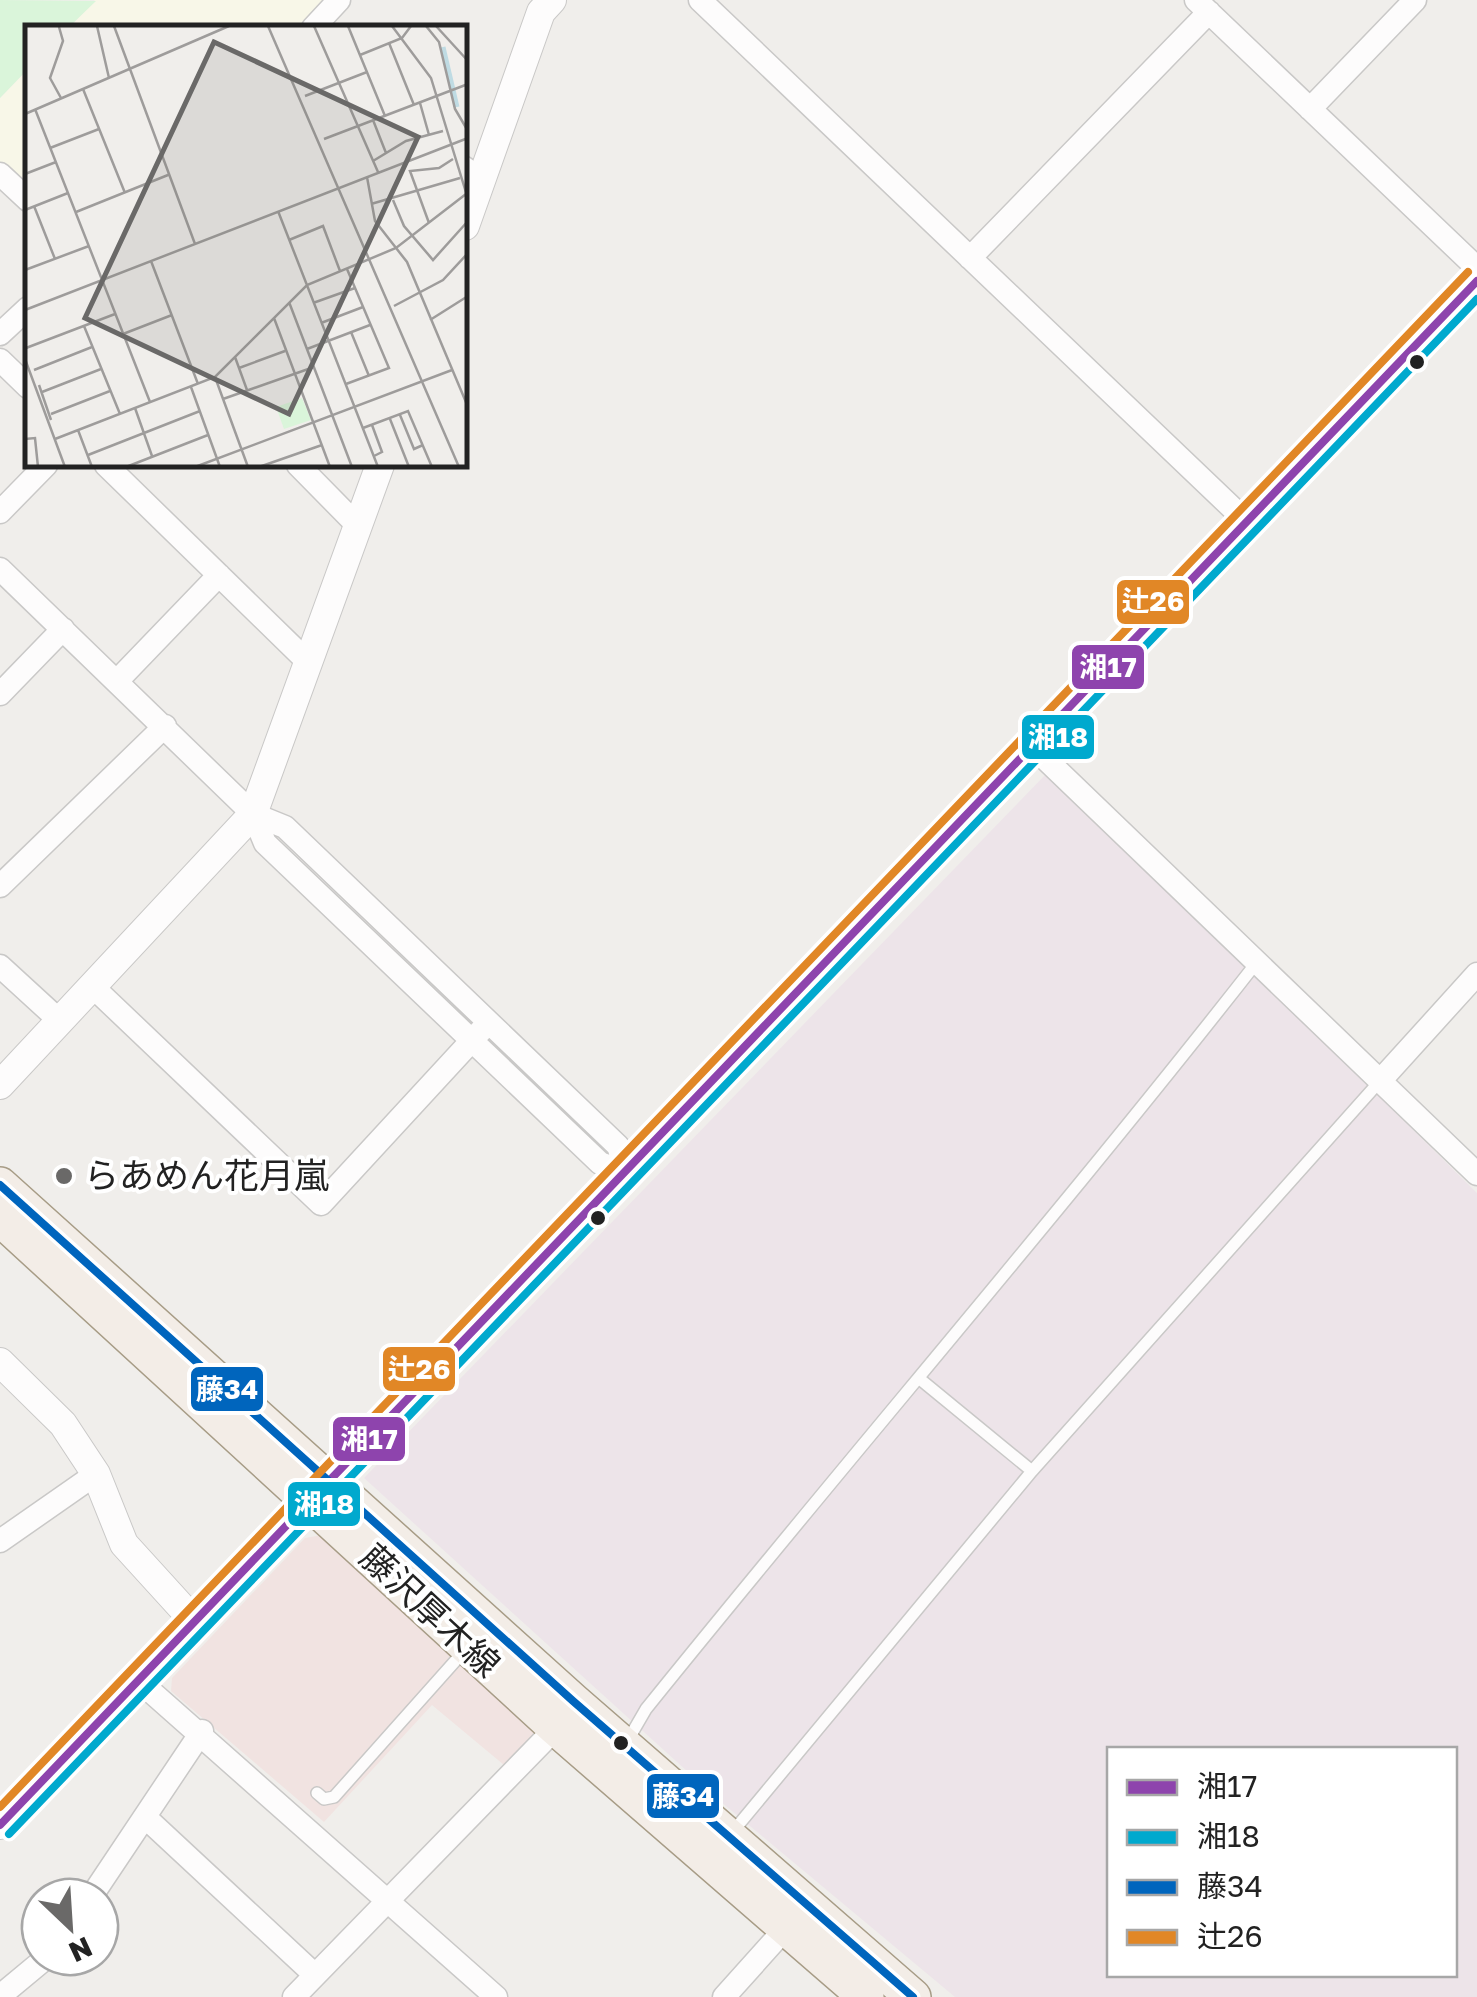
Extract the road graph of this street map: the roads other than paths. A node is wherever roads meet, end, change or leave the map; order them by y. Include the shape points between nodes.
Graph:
1 (340, 0) edge
2 (700, 0) edge
3 (1415, 0) edge
4 (541, 4) edge
5 (1202, 6) edge
6 (318, 25) edge
7 (1310, 109) junction
8 (0, 174) edge
9 (473, 175) edge
10 (25, 197) edge
11 (468, 207) edge
12 (970, 258) junction
13 (1477, 268) edge
14 (1477, 281) edge
15 (25, 311) edge
16 (0, 334) edge
17 (0, 360) edge
18 (25, 384) edge
19 (43, 468) edge
20 (109, 468) edge
21 (301, 468) edge
22 (379, 468) edge
23 (0, 512) edge
24 (1247, 522) junction
25 (358, 526) junction
26 (0, 570) edge
27 (219, 575) junction
28 (63, 629) junction
29 (308, 662) junction
30 (118, 681) junction
31 (0, 694) edge
32 (165, 726) junction
33 (1033, 748) junction
34 (254, 814) junction
35 (0, 886) edge
36 (1257, 962) junction
37 (0, 966) edge
38 (1477, 974) edge
39 (92, 986) junction
40 (60, 1021) junction
41 (479, 1032) junction
42 (1380, 1081) junction
43 (0, 1085) edge
44 (627, 1172) junction
45 (1477, 1174) edge
46 (0, 1185) edge
47 (0, 1218) edge
48 (0, 1362) edge
49 (920, 1380) junction
50 (1032, 1471) junction
51 (96, 1474) junction
52 (320, 1491) junction
53 (0, 1541) edge
54 (195, 1622) junction
55 (468, 1647) junction
56 (140, 1680) junction
57 (556, 1728) junction
58 (202, 1731) junction
59 (624, 1746) junction
60 (318, 1793) dead end
61 (145, 1817) junction
62 (0, 1825) edge
63 (727, 1838) junction
64 (105, 1877) edge
65 (388, 1900) junction
66 (785, 1928) junction
67 (316, 1975) junction
68 (23, 1977) edge
69 (0, 1996) edge
70 (294, 1997) edge
71 (496, 1997) edge
72 (724, 1997) edge
73 (866, 1997) edge
74 (913, 1997) edge

1 - 6 street
2 - 12 street
3 - 7 street
4 - 9 street
5 - 7 street
5 - 12 street
7 - 13 street
8 - 10 street
9 - 11 street
12 - 24 street
14 - 24 street
15 - 16 street
17 - 18 street
19 - 23 street
20 - 27 street
21 - 25 street
22 - 25 street
24 - 33 street
25 - 29 street
26 - 28 street
27 - 29 street
27 - 30 street
28 - 30 street
28 - 31 street
29 - 34 street
30 - 32 street
32 - 34 street
32 - 35 street
33 - 36 street
33 - 44 street
34 - 39 street
34 - 41 street via 265,844
36 - 42 street
36 - 49 lane
37 - 40 street
38 - 42 street
39 - 40 street
39 - 41 street via 321,1204
40 - 43 street
41 - 44 street via 600,1163
42 - 45 street
42 - 50 lane
44 - 52 street
46 - 52 main road, 藤沢厚木線
47 - 52 main road, 藤沢厚木線
48 - 51 street via 63,1424
49 - 50 lane
49 - 59 lane via 646,1709
50 - 63 lane
51 - 53 street
51 - 54 street via 124,1544
52 - 54 street
52 - 55 main road, 藤沢厚木線
52 - 59 main road, 藤沢厚木線
54 - 56 street
55 - 57 main road, 藤沢厚木線
55 - 60 lane via 334,1797
56 - 58 street
56 - 62 street
57 - 65 street
57 - 66 main road, 藤沢厚木線
58 - 61 street
58 - 65 street
59 - 63 main road, 藤沢厚木線
61 - 64 street
61 - 67 street
63 - 74 main road, 藤沢厚木線
65 - 67 street
65 - 71 street
66 - 72 street
66 - 73 main road, 藤沢厚木線
67 - 70 street
68 - 69 street

